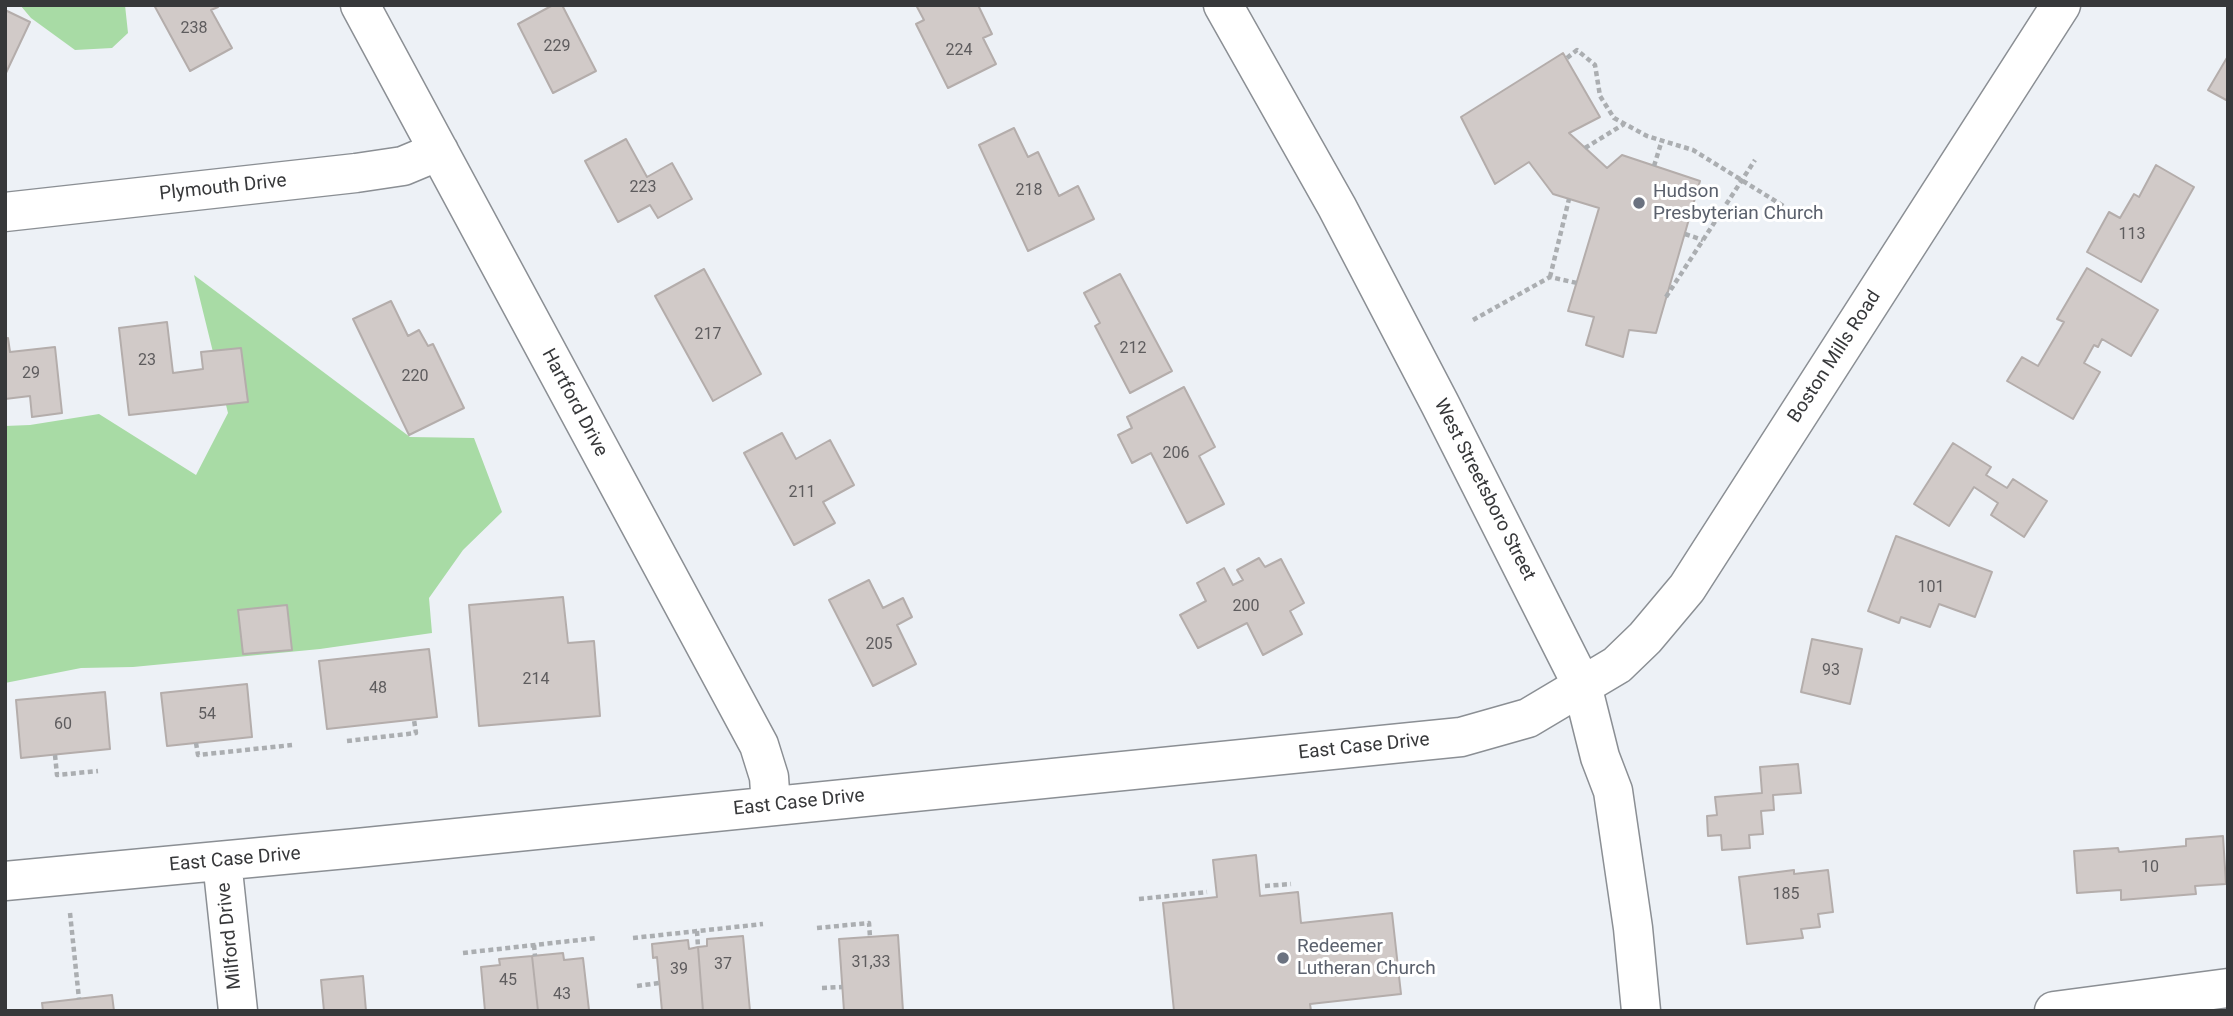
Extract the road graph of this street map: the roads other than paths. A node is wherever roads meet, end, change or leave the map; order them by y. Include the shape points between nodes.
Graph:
1 (360, 5) edge
2 (1223, 5) edge
3 (2061, 5) edge
4 (439, 151) junction
5 (5, 212) edge
6 (1582, 685) junction
7 (771, 806) junction
8 (222, 861) junction
9 (5, 881) edge
10 (2228, 988) edge
11 (238, 1011) edge
12 (1641, 1011) edge
13 (2054, 1011) edge

1 - 4 street, Hartford Drive
2 - 6 street, West Streetsboro Street via 1350,232
3 - 6 street, Boston Mills Road via 1687,588 1617,665
4 - 5 street, Plymouth Drive via 403,166 356,173
4 - 7 street, Hartford Drive via 759,745 769,777
6 - 7 street, East Case Drive via 1528,718 1461,737
6 - 12 street, West Streetsboro Street via 1613,791
7 - 8 street, East Case Drive
8 - 9 street, East Case Drive
8 - 11 street, Milford Drive
10 - 13 street

